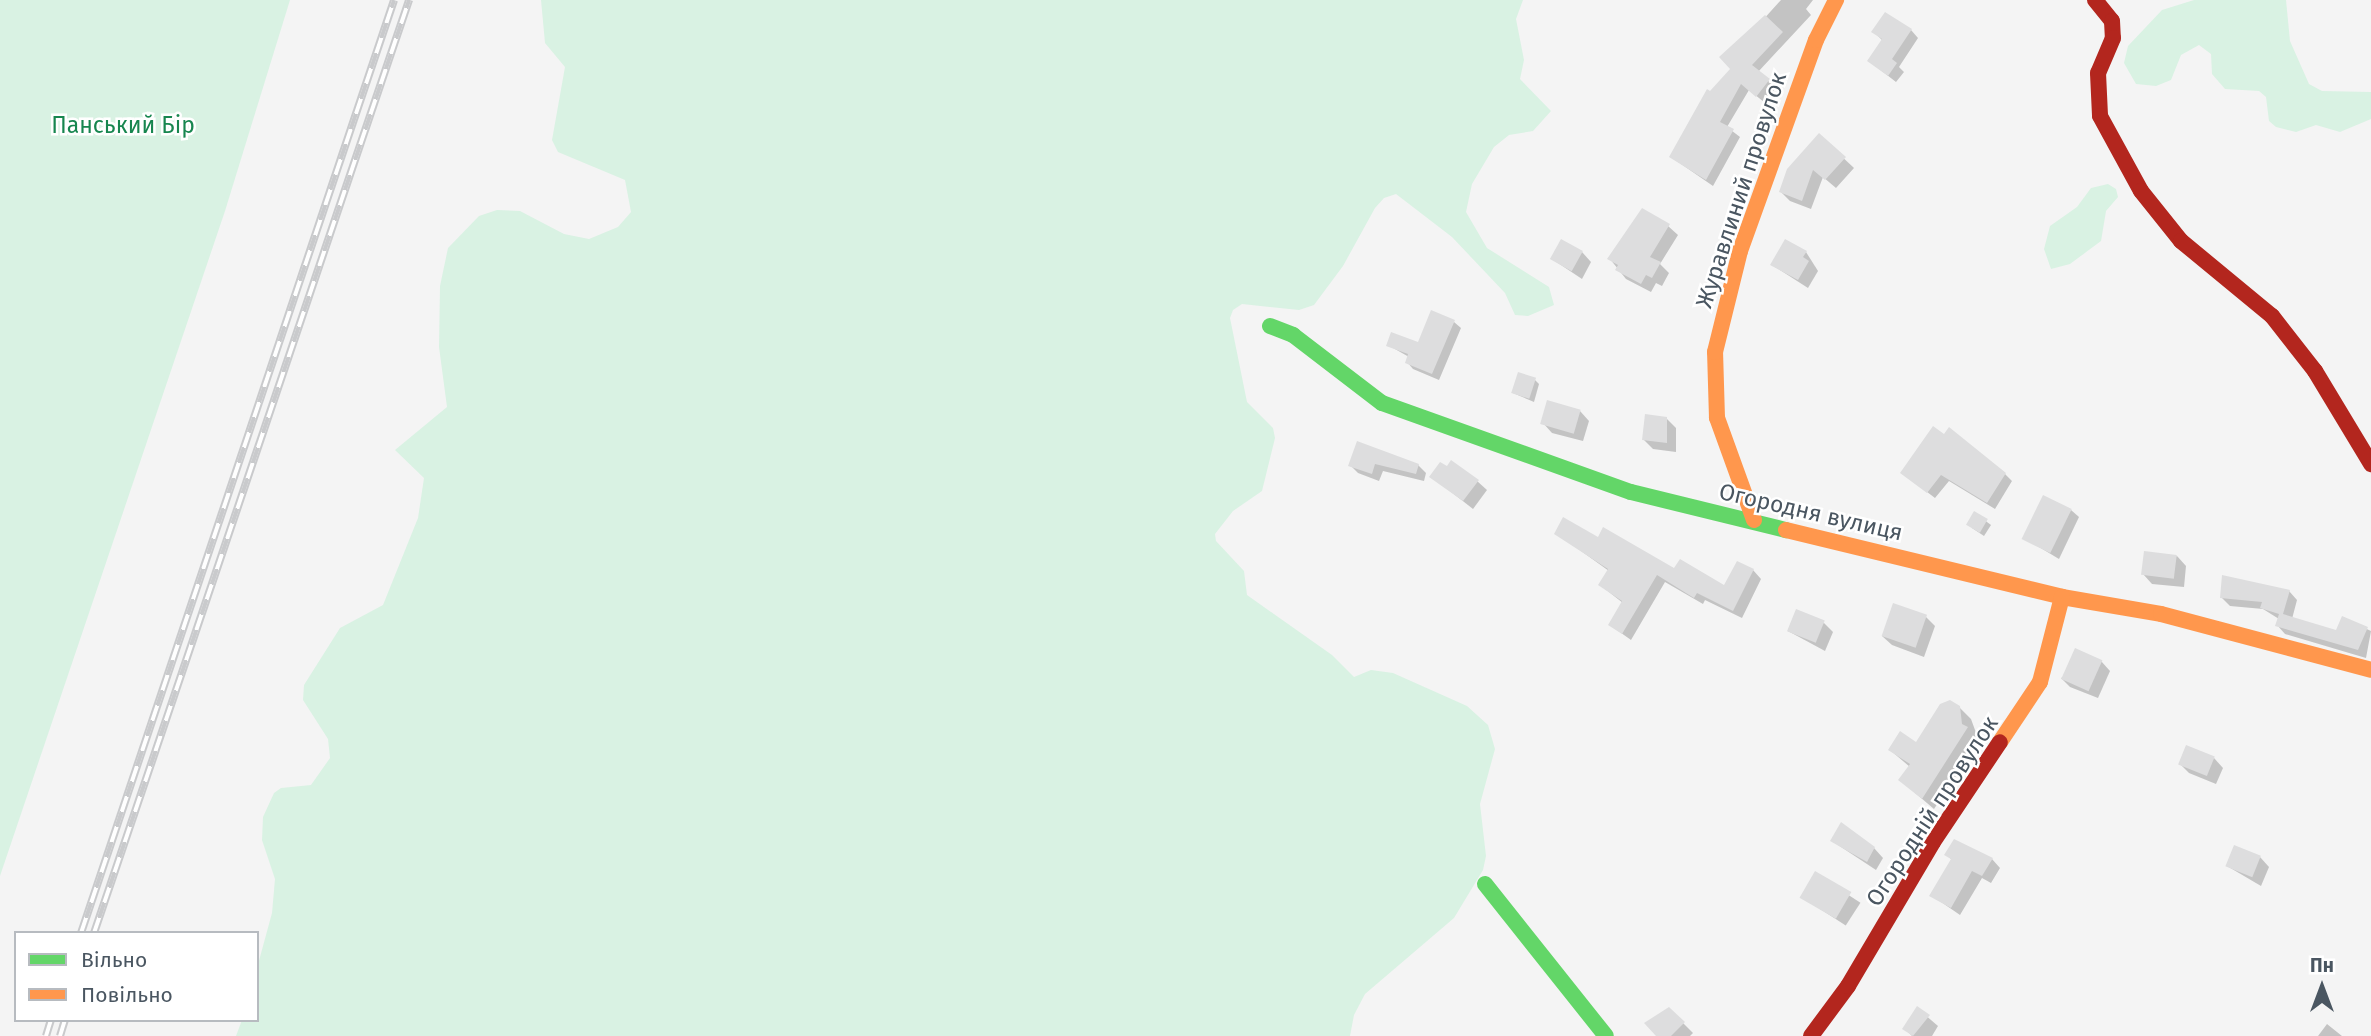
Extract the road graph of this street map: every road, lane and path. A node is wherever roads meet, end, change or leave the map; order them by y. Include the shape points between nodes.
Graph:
1 (1836, 0) edge
2 (2095, 0) edge
3 (1270, 326) dead end
4 (2371, 464) edge
5 (1754, 520) junction
6 (2062, 597) junction
7 (2371, 670) edge
8 (1485, 884) dead end
9 (1606, 1036) edge
10 (1811, 1036) edge

1 - 5 street, Журавлиний провулок via 1816,40 1740,251 1715,352 1717,418
2 - 4 street via 2112,21 2113,38 2098,73 2100,116 2141,191 2181,241 2272,316 2315,371
3 - 5 street, Огородня вулиця via 1293,335 1361,391 1394,408 1631,492
5 - 6 street, Огородня вулиця
6 - 7 street, Огородня вулиця via 2161,614
6 - 10 street, Огородній провулок via 2040,682 1938,834 1848,986
8 - 9 street

